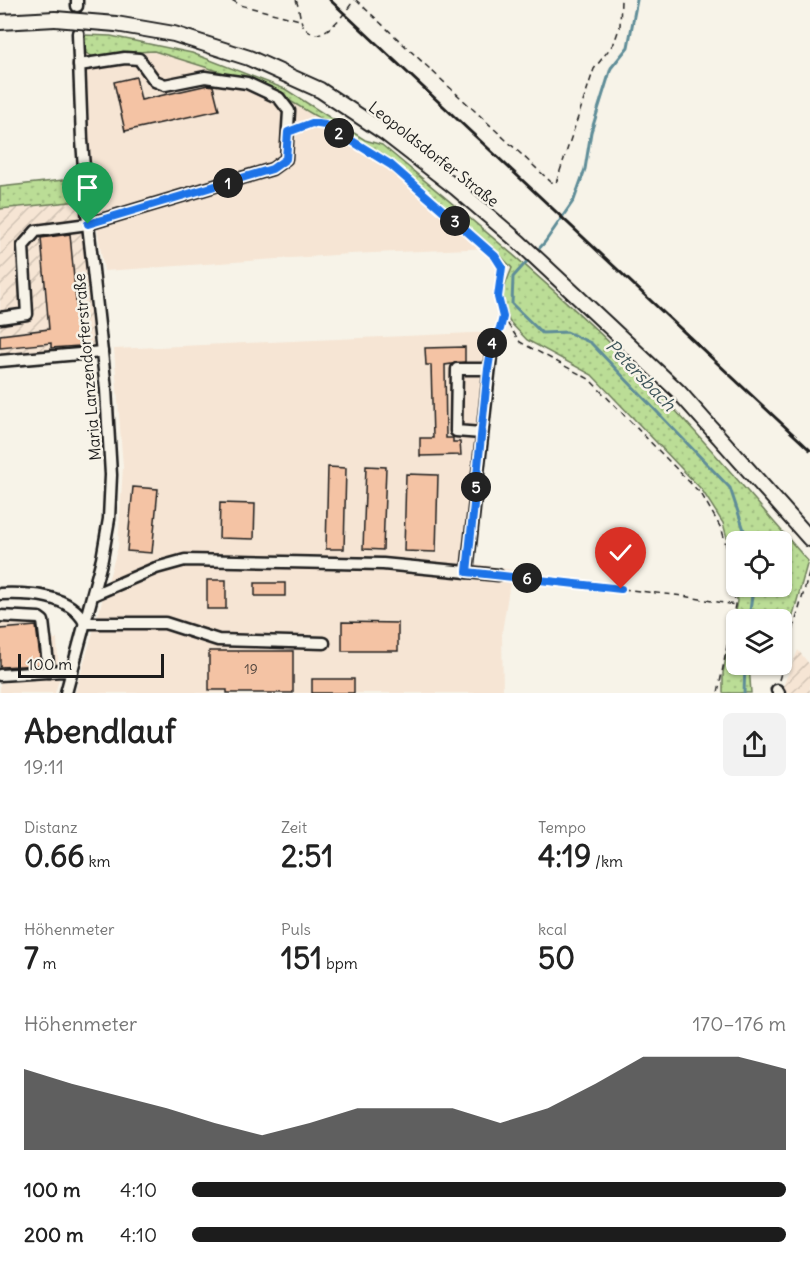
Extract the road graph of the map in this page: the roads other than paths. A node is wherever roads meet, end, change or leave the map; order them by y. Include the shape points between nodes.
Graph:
1 (0, 22) edge
2 (78, 33) dead end
3 (79, 65) junction
4 (88, 224) junction
5 (0, 318) edge
6 (493, 338) road end
7 (102, 352) junction
8 (0, 361) edge
9 (488, 369) junction
10 (482, 433) junction
11 (810, 539) edge
12 (467, 572) junction
13 (498, 575) road end
14 (0, 594) edge
15 (93, 595) junction
16 (0, 616) edge
17 (85, 623) junction
18 (324, 644) dead end
19 (47, 672) junction
20 (72, 672) junction
21 (0, 675) edge
22 (66, 693) edge

1 - 11 main road, Leopoldsdorfer Straße, bridge via 55,19 174,34 249,58 320,90 385,133 456,188 549,269 678,391
2 - 3 street, Maria Lanzendorferstraße
3 - 4 street, Maria Lanzendorferstraße
3 - 4 street via 139,59 155,81 165,85 205,77 247,83 279,98 289,111 286,159 272,169
4 - 5 street via 36,231 22,246 27,314
4 - 7 street, Maria Lanzendorferstraße
6 - 9 street
7 - 8 street
7 - 15 street, Maria Lanzendorferstraße via 111,475 109,519
9 - 10 street
9 - 10 street via 456,369 456,431
10 - 12 street
12 - 13 street
12 - 15 street via 382,564 185,560
14 - 17 street via 40,595 75,609
15 - 17 street, Maria Lanzendorferstraße
16 - 19 street via 43,621
17 - 18 street via 165,623 218,640
17 - 20 street, Maria Lanzendorferstraße
19 - 20 street
19 - 21 street
20 - 22 street, Maria Lanzendorferstraße

